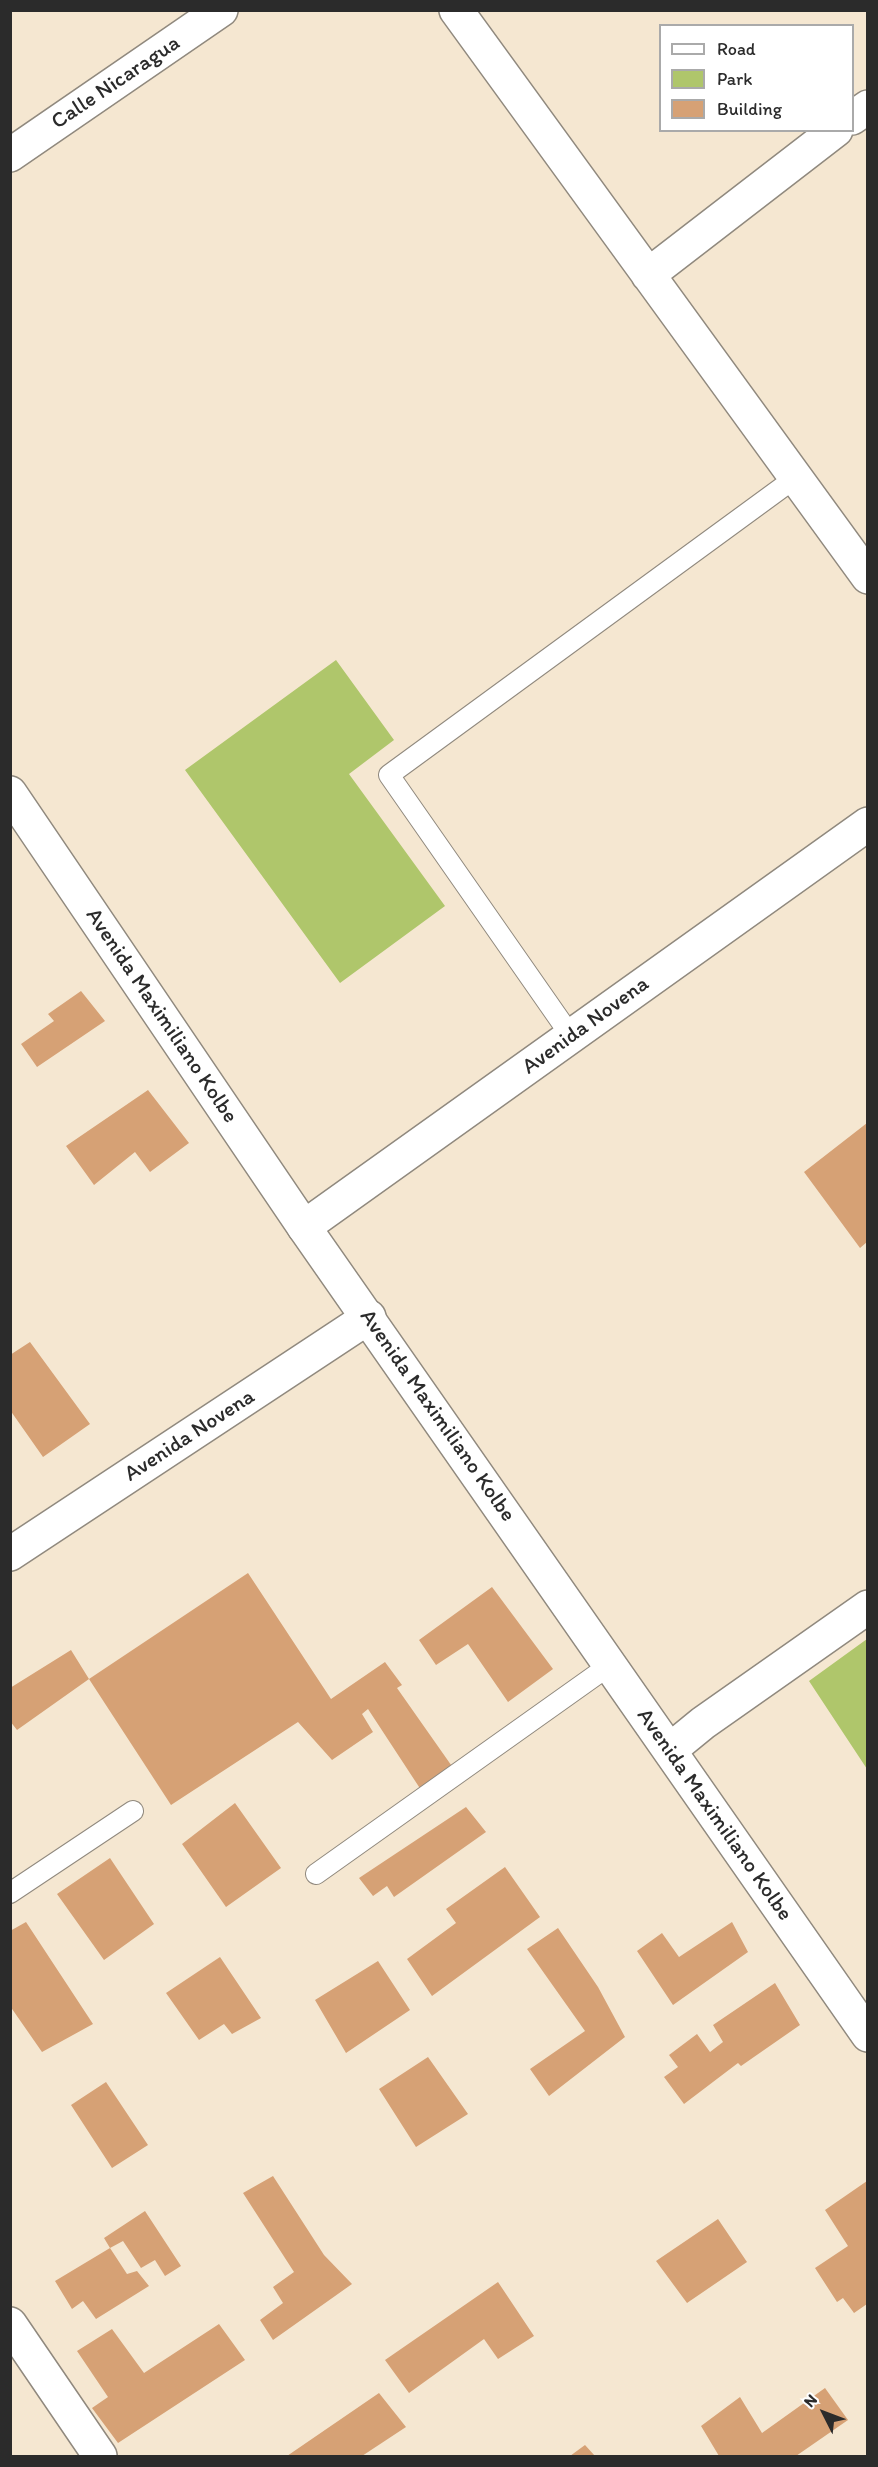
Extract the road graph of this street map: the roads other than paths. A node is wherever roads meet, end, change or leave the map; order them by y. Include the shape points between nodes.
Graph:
1 (221, 10) edge
2 (456, 10) edge
3 (867, 106) edge
4 (854, 116) edge
5 (833, 132) edge
6 (10, 155) edge
7 (648, 275) junction
8 (795, 478) junction
9 (867, 577) edge
10 (10, 794) edge
11 (866, 829) edge
12 (571, 1036) junction
13 (304, 1227) junction
14 (369, 1317) junction
15 (10, 1554) edge
16 (867, 1607) edge
17 (610, 1665) junction
18 (670, 1750) junction
19 (133, 1811) dead end
20 (316, 1874) dead end
21 (10, 1893) edge
22 (867, 2035) edge
23 (10, 2324) edge
24 (100, 2457) edge

1 - 6 street, Calle Nicaragua
2 - 7 street
3 - 4 street
5 - 7 street
7 - 8 street
8 - 9 street
8 - 12 lane via 389,775
10 - 13 street, Avenida Maximiliano Kolbe
11 - 12 street, Avenida Novena
12 - 13 street, Avenida Novena
13 - 14 street, Avenida Maximiliano Kolbe
14 - 15 street, Avenida Novena
14 - 17 street, Avenida Maximiliano Kolbe
16 - 18 street
17 - 18 street, Avenida Maximiliano Kolbe
17 - 20 lane
18 - 22 street, Avenida Maximiliano Kolbe
19 - 21 lane
23 - 24 street

